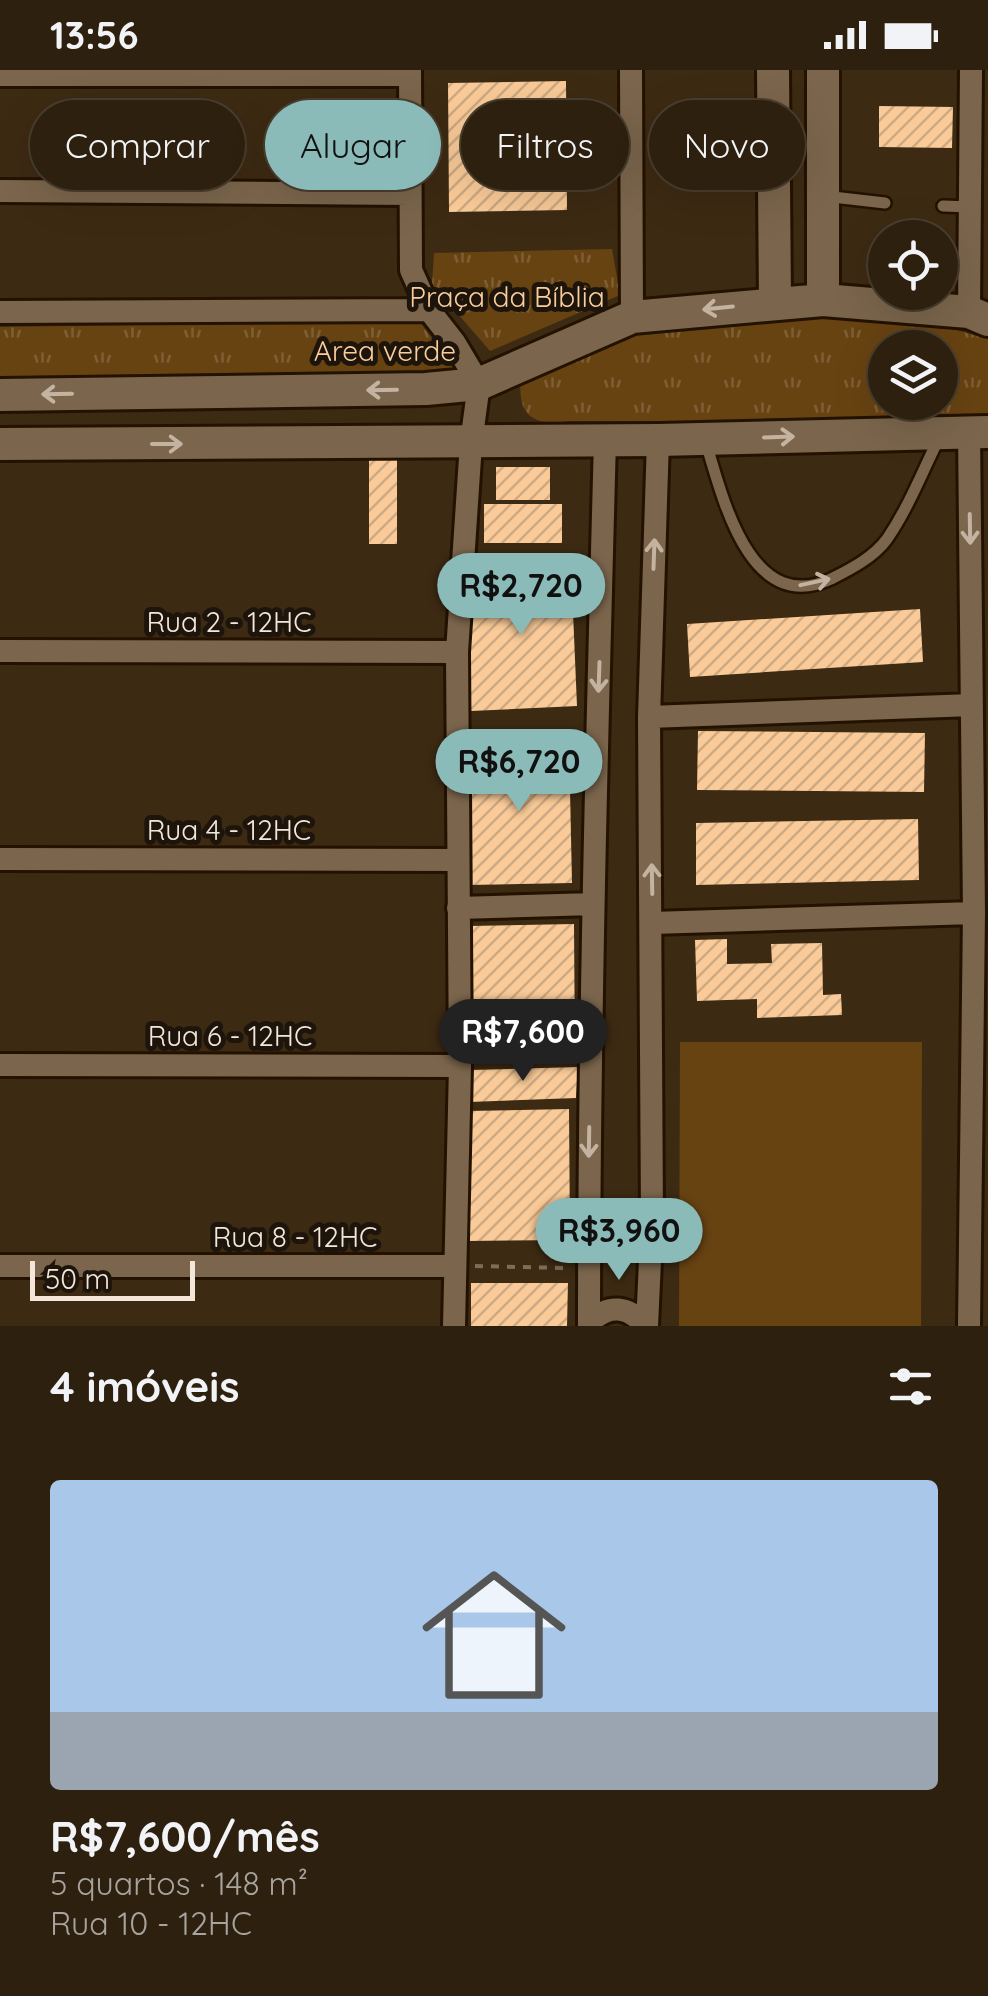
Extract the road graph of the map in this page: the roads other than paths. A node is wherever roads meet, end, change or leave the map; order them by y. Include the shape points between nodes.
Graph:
1 (631, 70) edge
2 (774, 70) edge
3 (823, 70) edge
4 (971, 70) edge
5 (410, 72) edge
6 (0, 76) edge
7 (0, 191) edge
8 (410, 194) junction
9 (823, 196) junction
10 (884, 203) dead end
11 (943, 206) dead end
12 (970, 207) junction
13 (823, 300) junction
14 (774, 302) junction
15 (428, 310) junction
16 (0, 312) edge
17 (978, 316) edge
18 (632, 317) junction
19 (479, 384) junction
20 (0, 395) edge
21 (966, 432) edge
22 (705, 439) junction
23 (606, 440) junction
24 (658, 440) junction
25 (471, 442) junction
26 (0, 444) edge
27 (0, 651) edge
28 (457, 652) junction
29 (972, 705) junction
30 (649, 716) junction
31 (0, 859) edge
32 (458, 860) junction
33 (592, 904) junction
34 (458, 908) junction
35 (974, 913) junction
36 (652, 923) junction
37 (0, 1065) edge
38 (460, 1066) junction
39 (979, 1197) edge
40 (652, 1217) junction
41 (587, 1223) junction
42 (0, 1266) edge
43 (456, 1266) junction
44 (979, 1271) edge
45 (589, 1324) edge
46 (454, 1326) edge
47 (646, 1326) edge
48 (969, 1326) edge

1 - 18 street
2 - 14 street
3 - 9 street
4 - 12 street
5 - 6 street
5 - 8 street
7 - 8 street
8 - 15 street via 411,270
9 - 10 lane
9 - 13 street
11 - 12 lane
12 - 17 street
13 - 14 street
13 - 17 street
14 -> 18 street
15 - 16 street
15 - 19 street
18 - 19 street
19 -> 20 street
19 - 25 street
22 -> 21 street
22 -> 21 lane via 728,515 750,556 782,584 812,588 854,568 885,542
21 -> 29 street
22 - 24 street
23 - 24 street
23 - 25 street
23 -> 33 street
30 -> 24 street
26 -> 25 street
25 - 28 street
27 - 28 street, Rua 2 - 12HC
28 - 32 street
29 - 30 street
29 - 35 street
36 -> 30 street
31 - 32 street, Rua 4 - 12HC
32 - 34 street
33 - 34 street
33 -> 41 street
34 - 38 street
35 - 36 street
35 - 39 street
36 - 40 street
37 - 38 street, Rua 6 - 12HC
38 - 43 street
39 - 44 street
40 - 41 street via 628,1248 602,1244
40 - 47 street
41 - 45 street
42 - 43 street, Rua 8 - 12HC
43 - 46 street
44 - 48 street
45 - 47 street via 609,1310 622,1310

